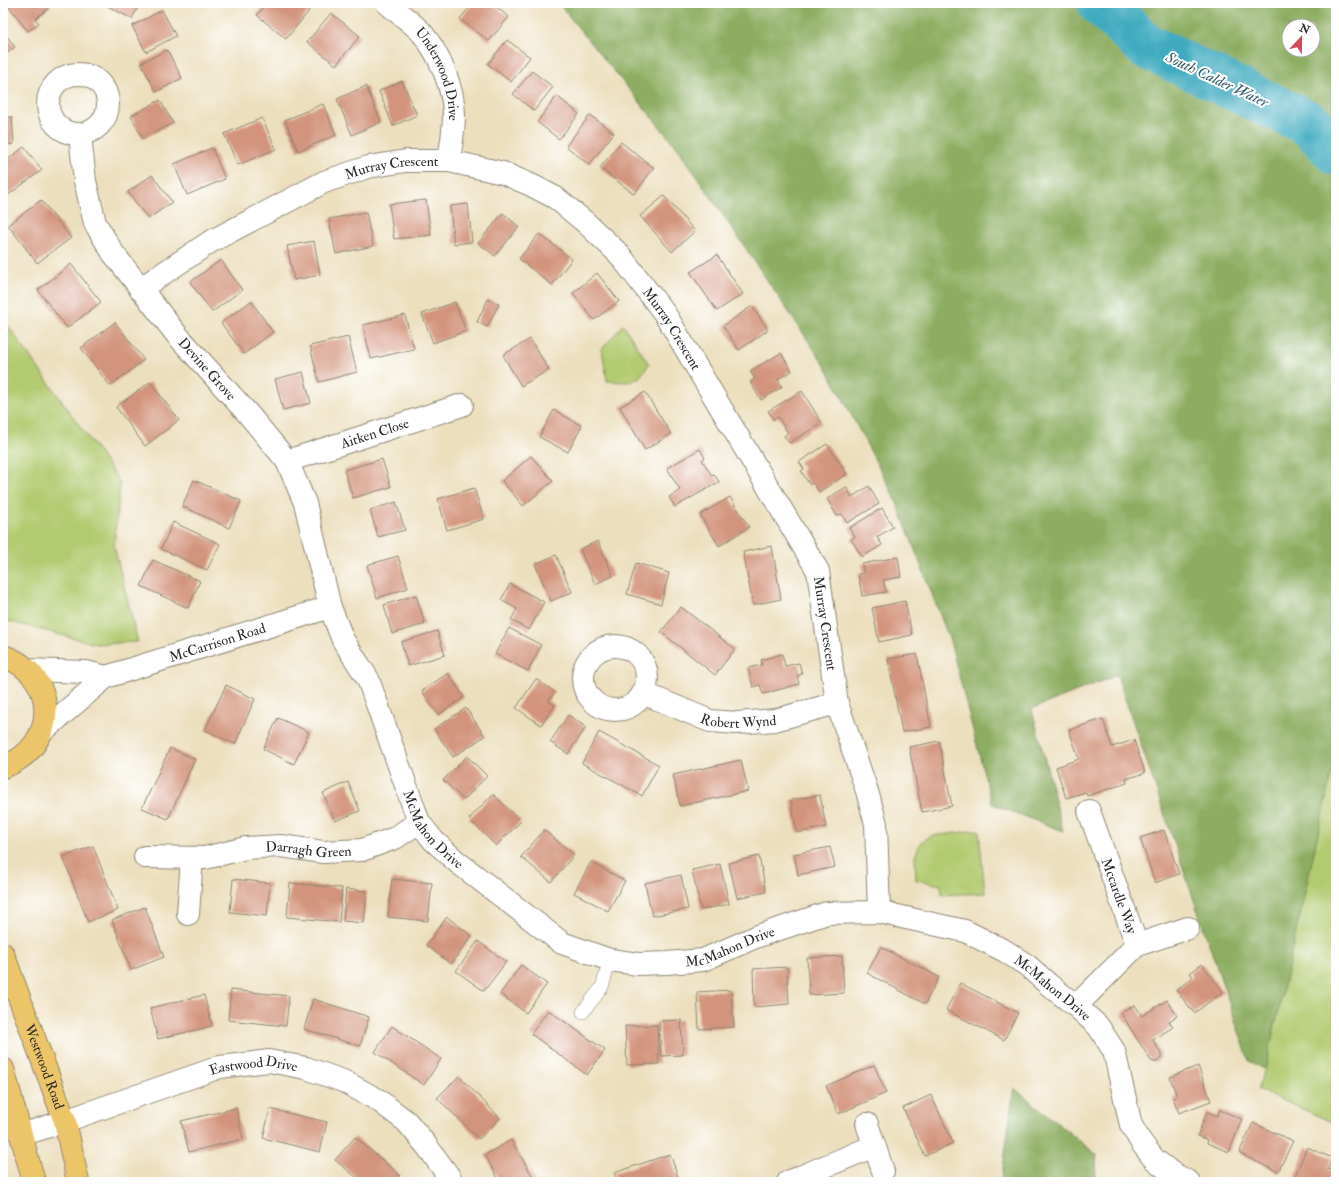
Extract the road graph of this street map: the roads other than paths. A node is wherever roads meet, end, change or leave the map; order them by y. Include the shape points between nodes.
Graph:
1 (387, 3) edge
2 (80, 135) dead end
3 (449, 161) junction
4 (140, 289) junction
5 (462, 405) dead end
6 (287, 461) junction
7 (330, 607) junction
8 (3, 656) edge
9 (28, 670) junction
10 (106, 677) junction
11 (643, 694) dead end
12 (837, 703) junction
13 (42, 732) junction
14 (3, 767) edge
15 (1089, 811) dead end
16 (418, 822) junction
17 (145, 858) dead end
18 (192, 858) junction
19 (879, 912) junction
20 (188, 914) dead end
21 (1188, 928) dead end
22 (1137, 945) junction
23 (3, 954) edge
24 (610, 960) junction
25 (1076, 1006) junction
26 (583, 1012) dead end
27 (3, 1069) edge
28 (65, 1121) junction
29 (867, 1124) dead end
30 (21, 1134) junction
31 (874, 1146) junction
32 (883, 1170) dead end
33 (34, 1182) edge
34 (78, 1182) edge
35 (452, 1182) edge
36 (788, 1182) edge
37 (1189, 1182) edge

1 - 3 street, Underwood Drive via 422,33 444,70 454,114
2 - 4 street, Devine Grove via 85,181 96,223 113,253
3 - 4 street, Murray Crescent via 406,161 368,167 324,182 210,242
3 - 12 street, Murray Crescent via 503,173 556,198 619,254 665,314 818,571
4 - 6 street, Devine Grove
5 - 6 street, Aitken Close
6 - 7 street, Devine Grove via 305,503
7 - 10 street, McCarrison Road
7 - 16 street, McMahon Drive via 343,640 368,679
8 - 9 main road
9 - 10 street via 86,672
9 - 13 main road via 39,683 44,700 46,715
10 - 13 street, McCarrison Road
11 - 12 street, Robert Wynd via 710,721 737,723 775,720
12 - 19 street, Murray Crescent via 876,824
13 - 14 main road via 26,755 14,764
15 - 22 street, Mccardle Way
16 - 18 street, Darragh Green via 395,838 362,850 323,852 281,846 246,848 205,858
16 - 24 street, McMahon Drive via 433,840 456,860 562,944
17 - 18 street, Darragh Green
18 - 20 street
19 - 24 street, McMahon Drive via 827,913 758,936 703,960 638,964
19 - 25 street, McMahon Drive via 964,931 1005,951 1028,966
21 - 22 street
22 - 25 street, Mccardle Way
23 - 28 main road, Westwood Road
24 - 26 lane via 602,987
25 - 37 street, McMahon Drive via 1098,1026 1114,1051 1131,1125 1140,1142 1154,1159
27 - 30 main road
28 - 30 street, Eastwood Drive
28 - 34 main road, Westwood Road
28 - 35 street, Eastwood Drive via 220,1067 269,1061 306,1068 342,1081 378,1100 407,1122
29 - 31 street
30 - 33 main road
31 - 32 street
31 - 36 street

